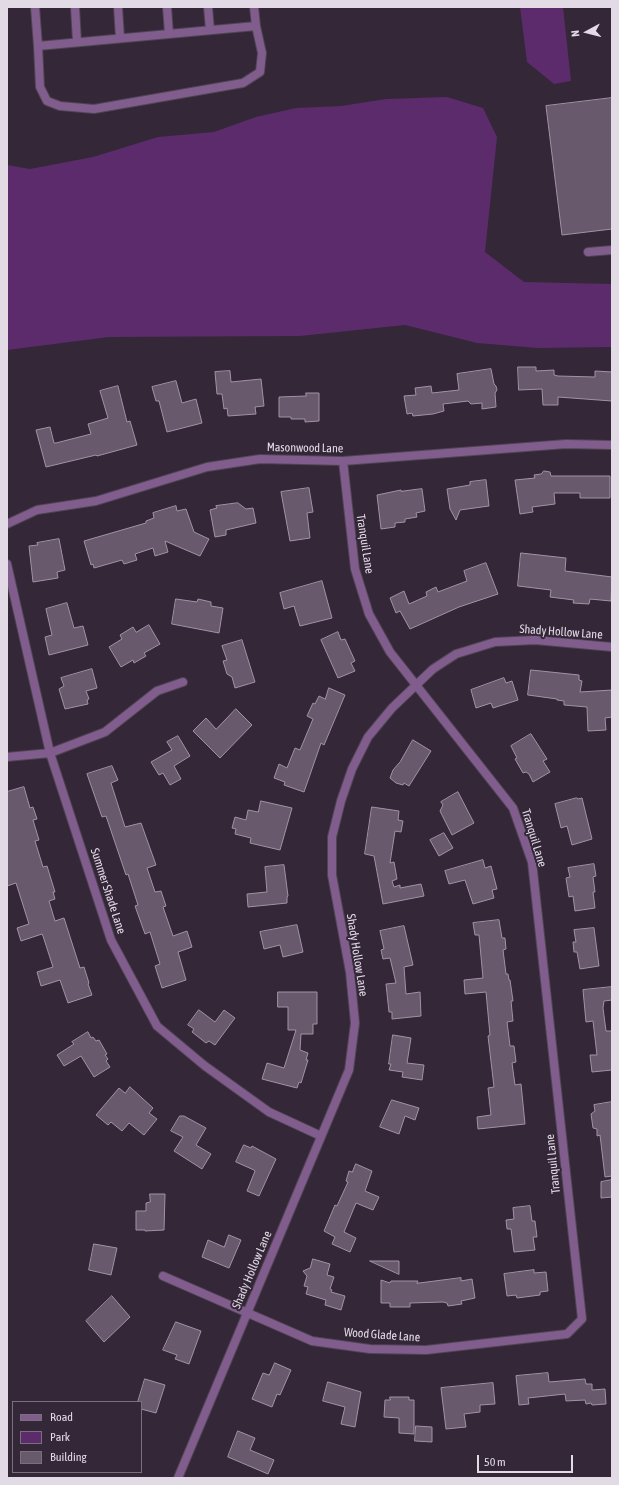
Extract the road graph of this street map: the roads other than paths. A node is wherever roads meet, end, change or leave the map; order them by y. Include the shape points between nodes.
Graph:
1 (35, 7) edge
2 (75, 7) edge
3 (118, 7) edge
4 (167, 7) edge
5 (208, 7) edge
6 (254, 7) edge
7 (256, 26) junction
8 (210, 30) junction
9 (169, 34) junction
10 (120, 38) junction
11 (77, 42) junction
12 (38, 46) junction
13 (612, 250) edge
14 (588, 252) dead end
15 (612, 445) edge
16 (343, 461) junction
17 (7, 524) edge
18 (7, 564) edge
19 (612, 647) edge
20 (183, 682) dead end
21 (415, 686) junction
22 (50, 753) junction
23 (7, 757) edge
24 (321, 1136) junction
25 (163, 1276) dead end
26 (247, 1312) junction
27 (582, 1318) joint
28 (178, 1478) edge

1 - 12 street
2 - 11 street
3 - 10 street
4 - 9 street
5 - 8 street
6 - 7 street
7 - 8 street
7 - 12 street via 262,52 260,72 243,82 94,109 60,106 47,101 40,87
8 - 9 street
9 - 10 street
10 - 11 street
11 - 12 street
13 - 14 street
15 - 16 street, Masonwood Lane via 566,444
16 - 17 street, Masonwood Lane via 260,459 207,468 96,501 37,510
16 - 21 street, Tranquil Lane via 355,569 369,614 390,652
18 - 22 street, Summer Shade Lane
19 - 21 street, Shady Hollow Lane via 535,640 495,642 456,654 433,669
20 - 22 street via 157,690 105,732
21 - 24 street, Shady Hollow Lane via 392,708 368,737 352,769 332,837 332,875 350,972 355,1023 349,1070
21 - 27 street, Tranquil Lane via 513,808 532,862
22 - 23 street
22 - 24 street, Summer Shade Lane via 111,940 157,1026 205,1066 269,1112
24 - 26 street, Shady Hollow Lane
25 - 26 street, Wood Glade Lane
26 - 27 street, Wood Glade Lane via 312,1341 370,1349 426,1350 567,1334
26 - 28 street, Shady Hollow Lane

